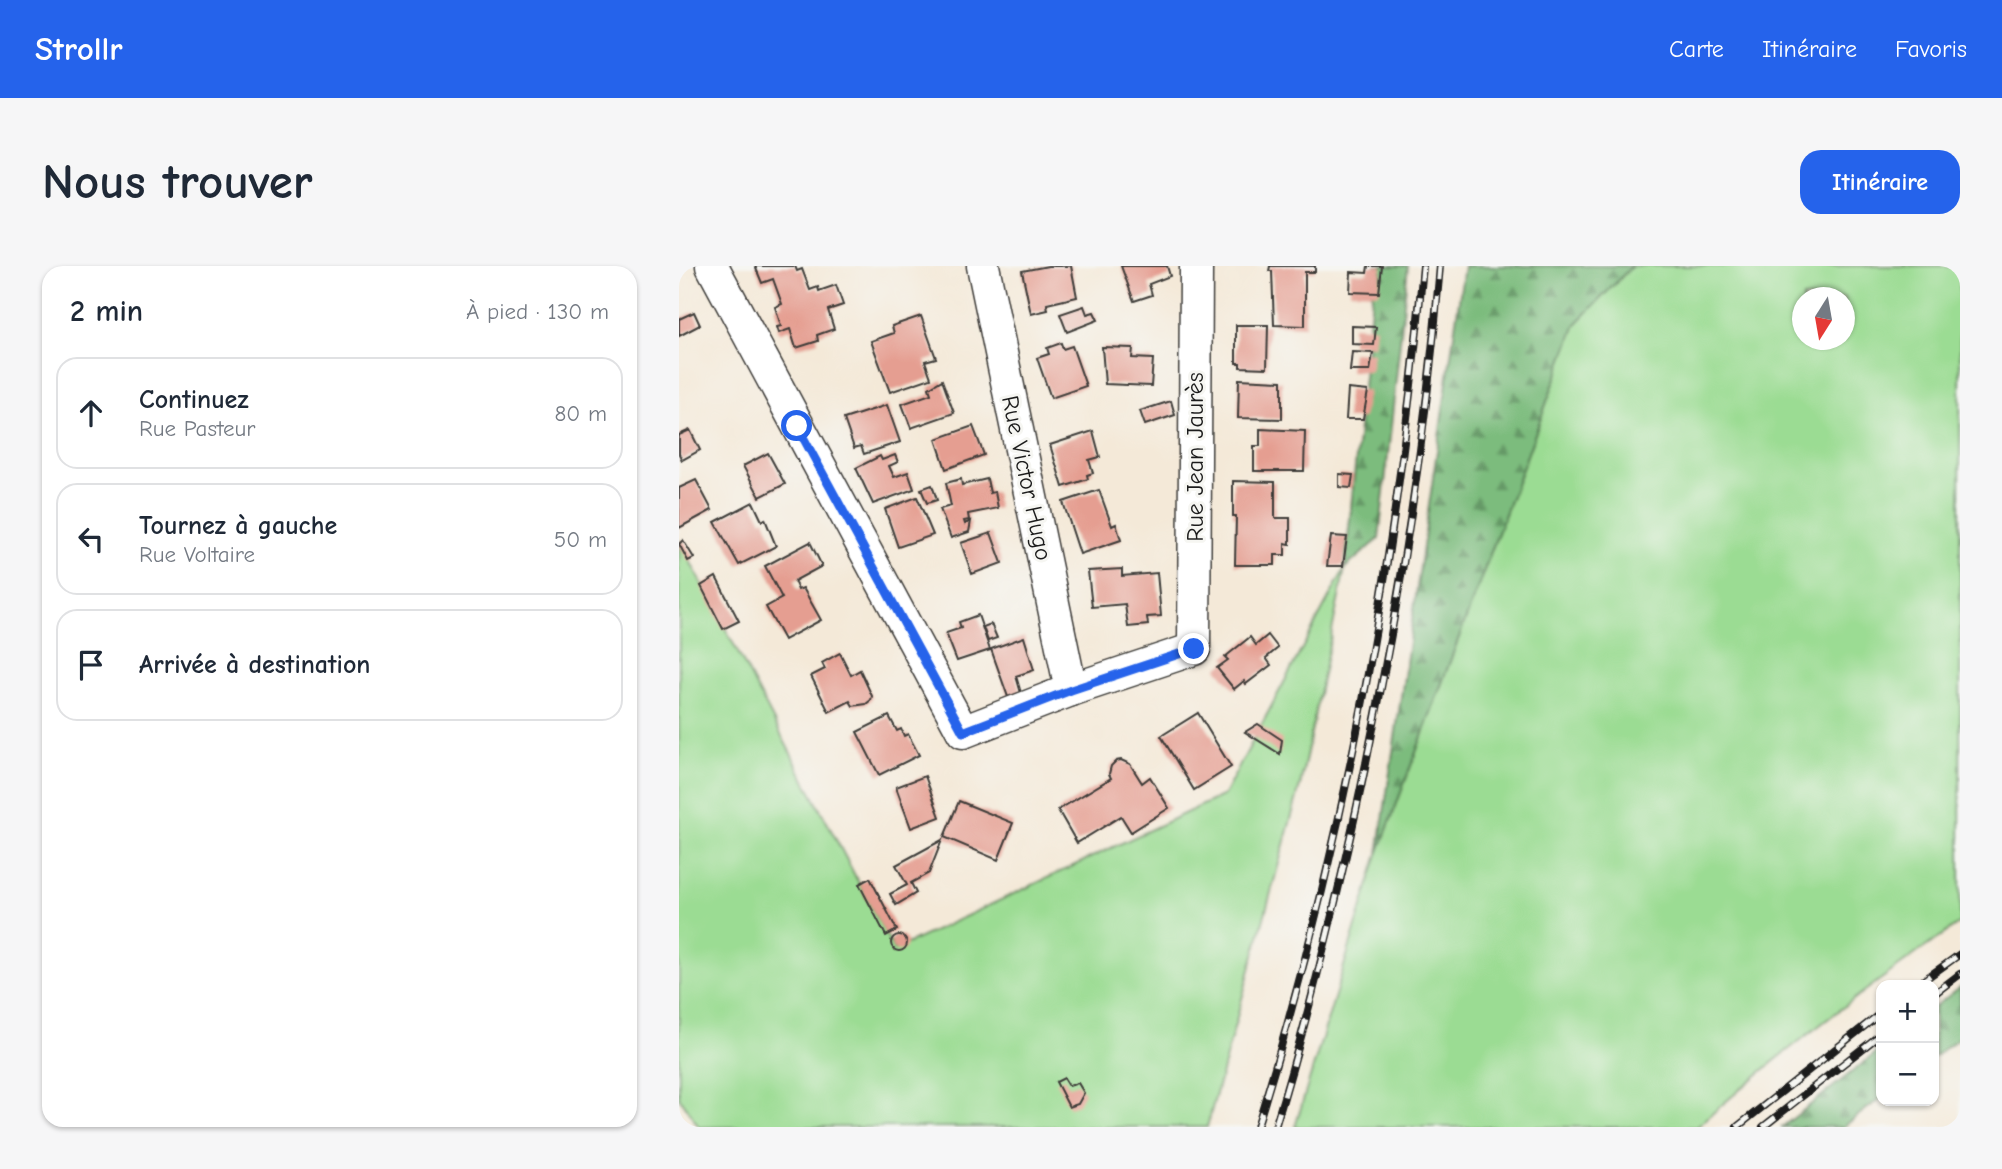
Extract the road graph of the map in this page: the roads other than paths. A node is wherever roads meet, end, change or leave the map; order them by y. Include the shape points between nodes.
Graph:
1 (712, 266) edge
2 (983, 266) edge
3 (1196, 266) edge
4 (1071, 690) junction

1 - 4 street via 963,732
2 - 4 street, Rue Victor Hugo
3 - 4 street, Rue Jean Jaurès via 1194,649

